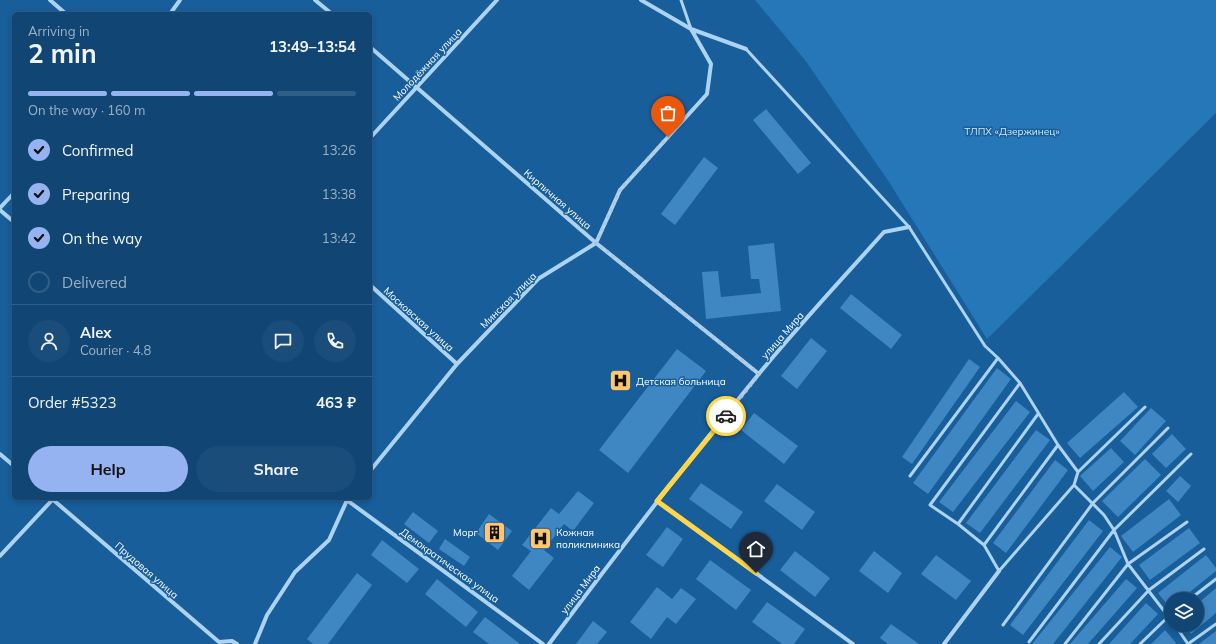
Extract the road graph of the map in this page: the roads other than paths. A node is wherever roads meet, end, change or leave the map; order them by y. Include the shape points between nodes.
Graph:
1 (50, 0) edge
2 (180, 0) edge
3 (315, 0) edge
4 (497, 0) edge
5 (641, 0) edge
6 (681, 0) edge
7 (64, 12) edge
8 (171, 12) edge
9 (330, 12) edge
10 (690, 29) junction
11 (372, 49) edge
12 (746, 49) joint
13 (417, 87) junction
14 (372, 136) edge
15 (12, 195) edge
16 (0, 209) edge
17 (12, 220) edge
18 (909, 227) junction
19 (596, 243) junction
20 (372, 287) edge
21 (998, 358) junction
22 (457, 364) junction
23 (759, 374) junction
24 (1020, 383) junction
25 (1145, 407) dead end
26 (1038, 414) junction
27 (1168, 428) dead end
28 (1058, 445) junction
29 (0, 454) edge
30 (1191, 454) dead end
31 (12, 464) edge
32 (372, 469) edge
33 (1078, 472) junction
34 (910, 476) dead end
35 (1074, 485) junction
36 (51, 500) edge
37 (55, 500) edge
38 (346, 500) edge
39 (347, 500) edge
40 (657, 501) junction
41 (1093, 503) junction
42 (1187, 522) dead end
43 (958, 524) junction
44 (1114, 530) junction
45 (984, 544) junction
46 (1204, 549) dead end
47 (0, 556) edge
48 (1128, 564) junction
49 (999, 571) junction
50 (1216, 579) edge
51 (1149, 590) junction
52 (1199, 592) edge
53 (1164, 608) edge
54 (1164, 621) edge
55 (1216, 624) edge
56 (1003, 625) dead end
57 (1179, 632) edge
58 (1029, 642) dead end
59 (237, 644) edge
60 (255, 644) edge
61 (543, 644) edge
62 (549, 644) edge
63 (853, 644) edge
64 (944, 644) edge
65 (1065, 644) edge
66 (1099, 644) edge
67 (1140, 644) edge
68 (1188, 644) edge

1 - 7 street
2 - 8 street
3 - 9 street
4 - 13 street, Молодёжная улица
5 - 10 street
6 - 10 lane
10 - 12 street
10 - 19 street via 711,64 707,94 620,190
11 - 13 street, Кирпичная улица
12 - 18 lane
13 - 14 street, Молодёжная улица
13 - 19 street, Кирпичная улица
15 - 16 street
16 - 17 street
18 - 21 lane via 985,346
18 - 23 street, улица Мира via 884,232
19 - 22 street, Минская улица via 538,280
19 - 23 street, Кирпичная улица
20 - 22 street, Московская улица
21 - 24 lane
21 - 34 lane
22 - 32 street, Минская улица
23 - 40 street, улица Мира
24 - 26 lane
24 - 43 lane via 930,505
25 - 33 lane
26 - 28 lane
26 - 43 lane
27 - 41 lane
28 - 33 lane
28 - 45 lane
29 - 31 street
30 - 44 lane
33 - 35 lane
35 - 41 lane
35 - 49 lane
36 - 47 street
37 - 59 street, Прудовая улица via 219,642 232,641
38 - 60 street via 329,540 295,572 267,615
39 - 61 street, Демократическая улица
40 - 62 street, улица Мира
40 - 63 street
41 - 44 lane
41 - 56 lane
42 - 48 lane
43 - 45 lane
44 - 48 lane
44 - 58 lane
45 - 49 lane
46 - 51 lane
48 - 51 lane
48 - 65 lane
49 - 64 street
50 - 52 lane
51 - 53 lane
51 - 66 lane
54 - 67 lane
55 - 68 lane
57 - 68 lane

